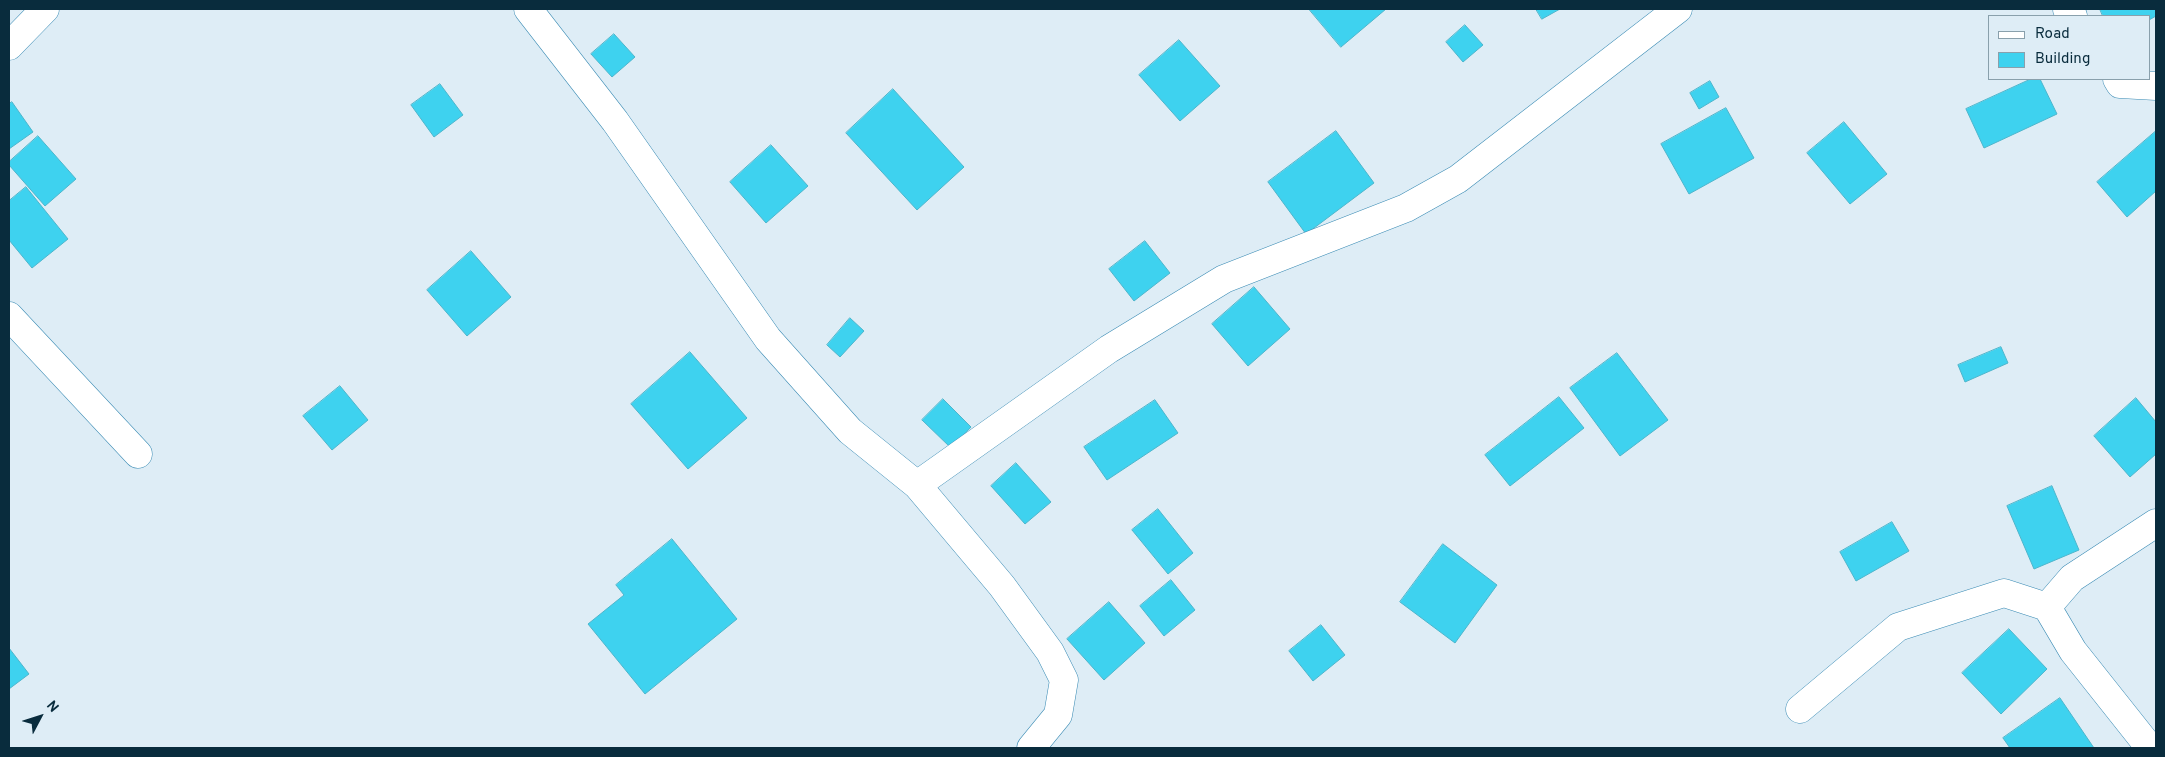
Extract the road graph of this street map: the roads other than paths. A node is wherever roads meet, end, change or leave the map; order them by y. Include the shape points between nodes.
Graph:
1 (528, 9) edge
2 (1678, 9) edge
3 (40, 10) edge
4 (9, 46) edge
5 (2117, 80) edge
6 (2156, 86) edge
7 (9, 316) edge
8 (138, 454) dead end
9 (917, 485) junction
10 (2156, 523) edge
11 (2047, 607) junction
12 (1800, 709) dead end
13 (1032, 748) edge
14 (2150, 748) edge

1 - 9 street via 615,122 768,339 850,431
2 - 9 street via 1458,179 1406,208 1224,279 1109,349
3 - 4 street
5 - 6 street via 2120,84
7 - 8 street
9 - 13 street via 1002,586 1050,652 1064,680 1058,715
10 - 11 street via 2072,578
11 - 12 street via 2004,593 1898,628
11 - 14 street via 2073,651

